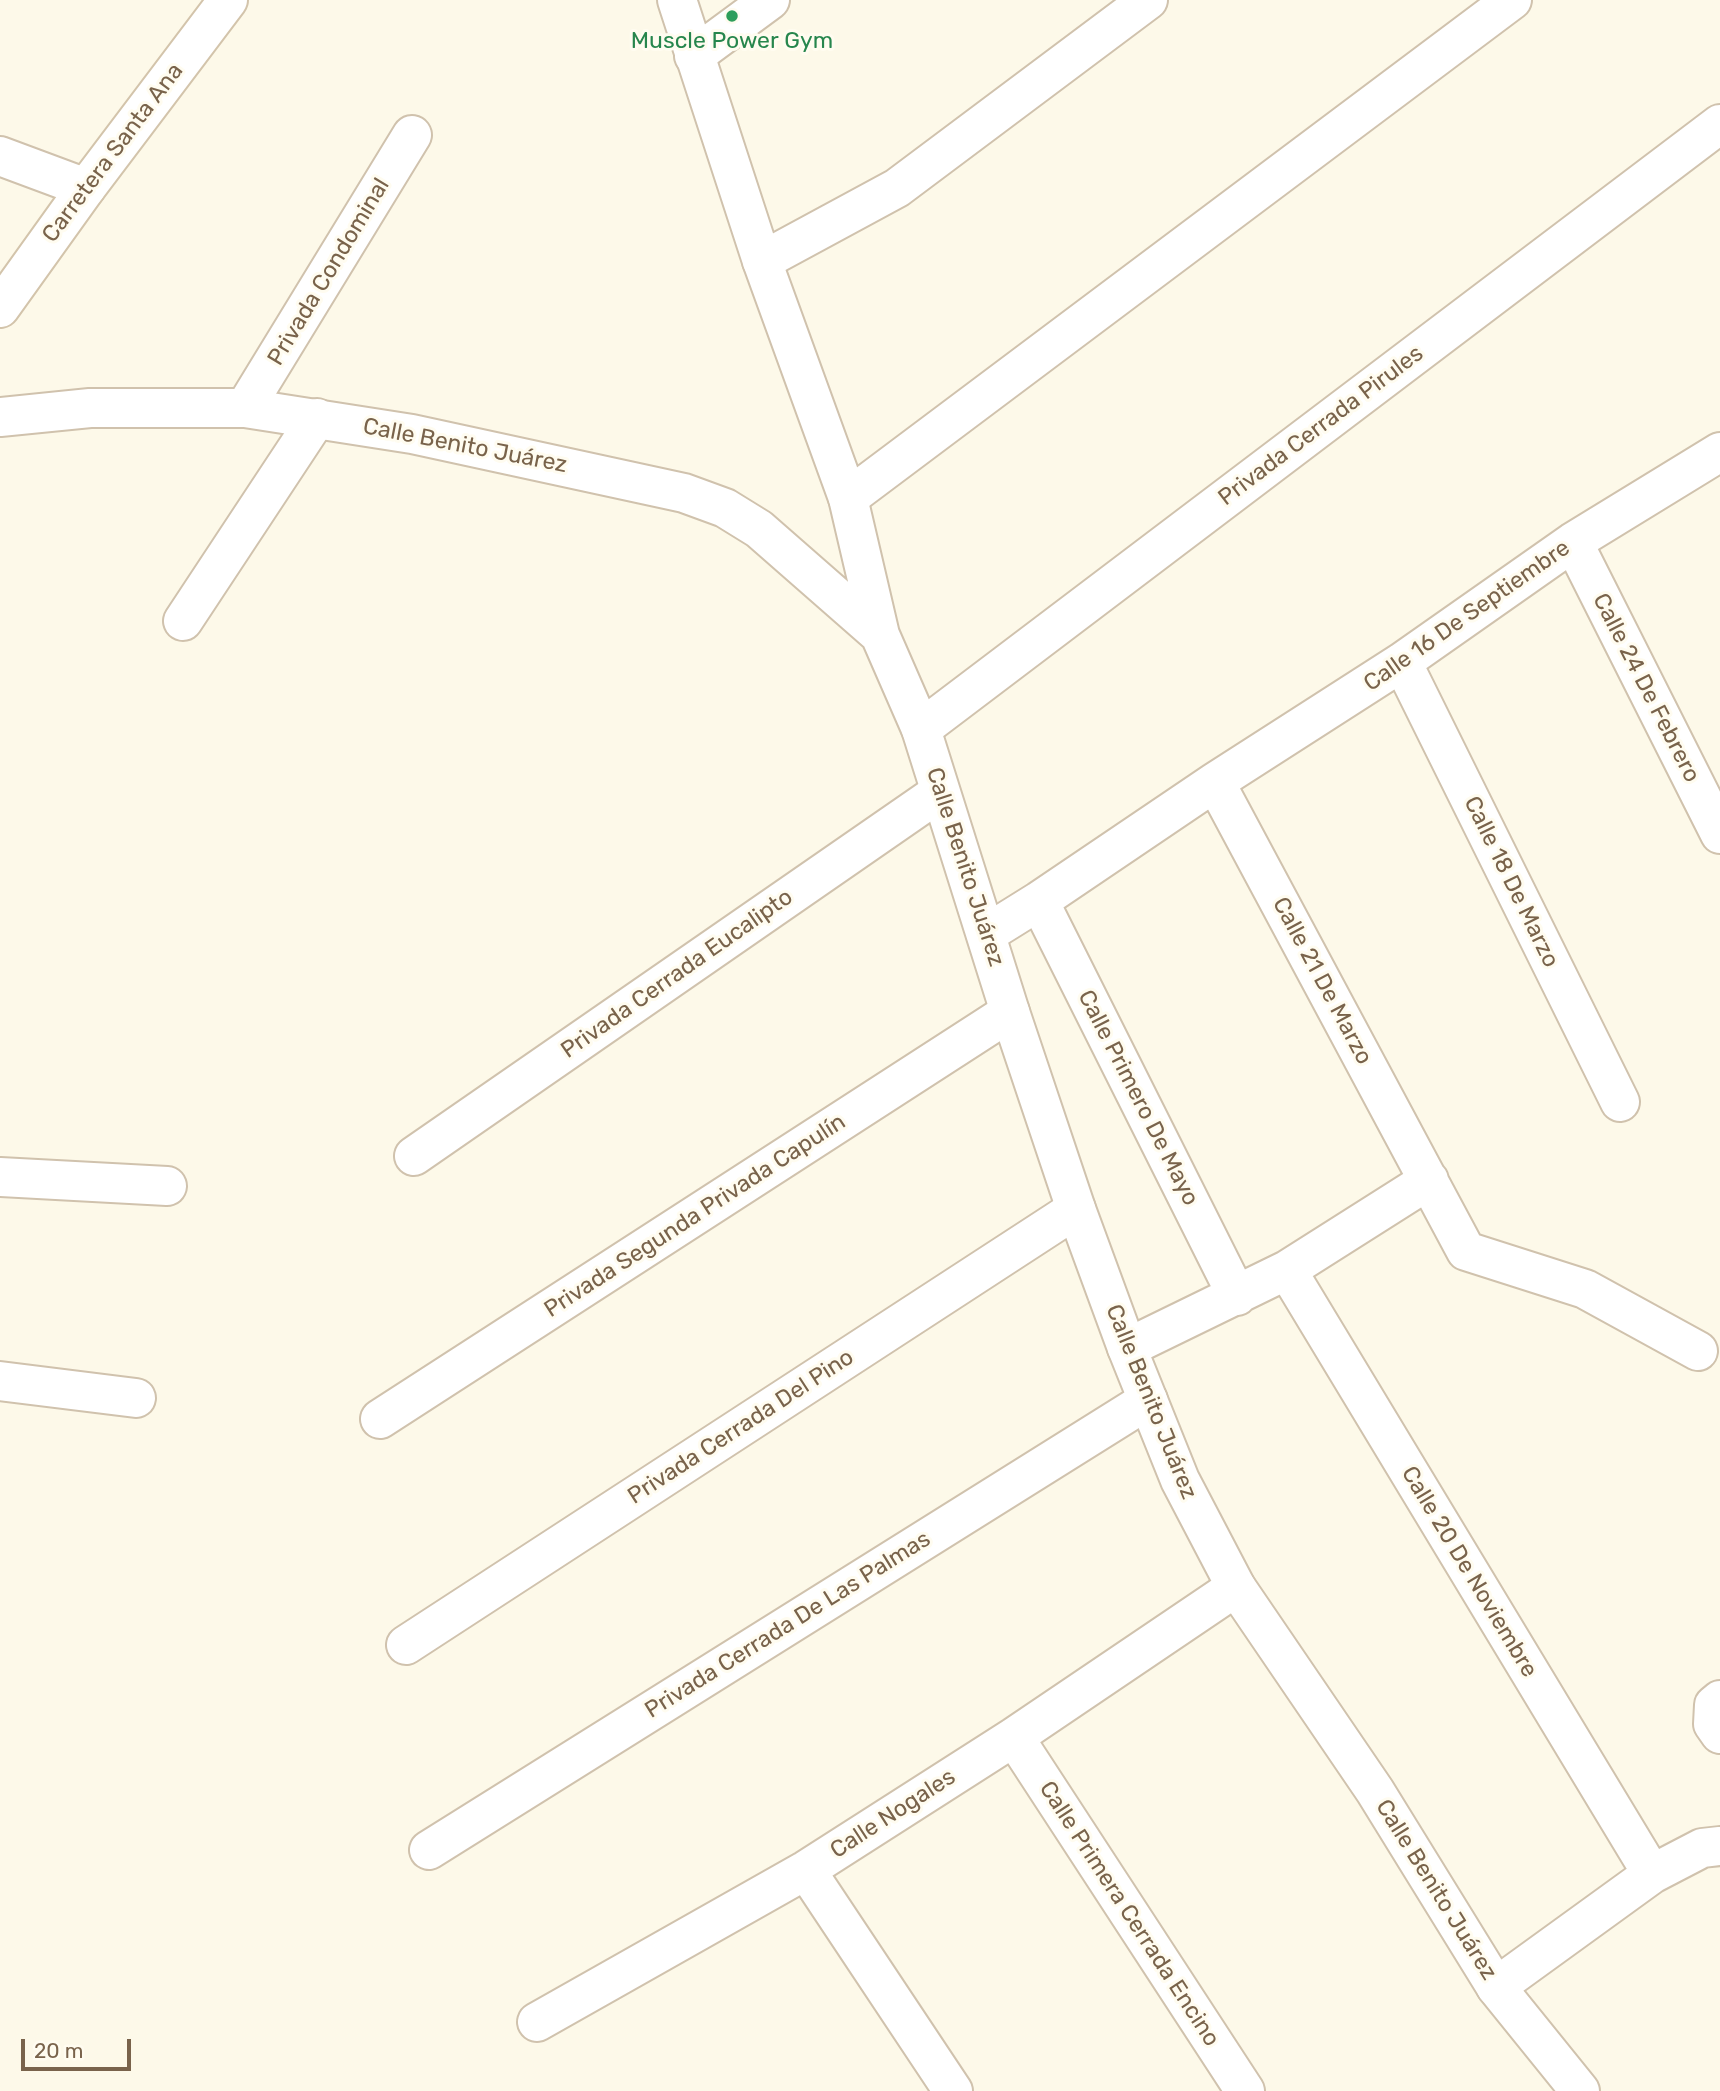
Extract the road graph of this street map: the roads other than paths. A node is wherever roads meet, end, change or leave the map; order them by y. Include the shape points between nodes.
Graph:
1 (228, 0) edge
2 (677, 0) edge
3 (1148, 0) edge
4 (1512, 0) edge
5 (763, 3) edge
6 (694, 56) junction
7 (1720, 124) edge
8 (412, 135) dead end
9 (0, 156) edge
10 (86, 188) junction
11 (762, 261) junction
12 (0, 308) edge
13 (245, 408) junction
14 (0, 416) edge
15 (317, 418) junction
16 (1720, 452) edge
17 (848, 498) junction
18 (1573, 542) junction
19 (183, 621) dead end
20 (880, 635) junction
21 (1402, 662) junction
22 (921, 729) junction
23 (1215, 782) junction
24 (940, 792) junction
25 (1720, 834) edge
26 (1040, 901) junction
27 (986, 934) junction
28 (1010, 1012) junction
29 (1620, 1102) dead end
30 (414, 1156) dead end
31 (0, 1178) edge
32 (1429, 1180) junction
33 (167, 1186) dead end
34 (1076, 1209) junction
35 (1287, 1270) junction
36 (1237, 1296) junction
37 (1127, 1348) junction
38 (1698, 1351) dead end
39 (0, 1381) edge
40 (136, 1398) dead end
41 (1148, 1400) junction
42 (380, 1419) dead end
43 (1236, 1587) junction
44 (406, 1645) dead end
45 (1720, 1700) edge
46 (1720, 1734) edge
47 (1014, 1737) junction
48 (429, 1850) dead end
49 (1714, 1856) edge
50 (806, 1870) junction
51 (1651, 1874) junction
52 (1496, 1987) junction
53 (537, 2022) dead end
54 (953, 2091) edge
55 (1245, 2091) edge
56 (1580, 2091) edge

1 - 10 street, Carretera Santa Ana
2 - 6 street, Calle Benito Juárez
3 - 11 street via 897,188
4 - 17 street
5 - 6 street
6 - 11 street, Calle Benito Juárez
7 - 22 street, Privada Cerrada Pirules
8 - 13 street, Privada Condominal
9 - 10 street
10 - 12 street, Carretera Santa Ana
11 - 17 street, Calle Benito Juárez
13 - 14 street, Calle Benito Juárez via 90,408
13 - 15 street, Calle Benito Juárez
15 - 19 street
15 - 20 street, Calle Benito Juárez via 533,459 684,493 725,508 759,528
16 - 18 street, Calle 16 De Septiembre
17 - 20 street, Calle Benito Juárez
18 - 21 street, Calle 16 De Septiembre
18 - 25 street, Calle 24 De Febrero
20 - 22 street, Calle Benito Juárez
21 - 23 street, Calle 16 De Septiembre
21 - 29 street, Calle 18 De Marzo
22 - 24 street, Calle Benito Juárez
23 - 26 street, Calle 16 De Septiembre
23 - 32 street, Calle 21 De Marzo
24 - 27 street, Calle Benito Juárez
24 - 30 street, Privada Cerrada Eucalipto
26 - 27 street, Calle 16 De Septiembre
26 - 36 street, Calle Primero De Mayo
27 - 28 street, Calle Benito Juárez
28 - 34 street, Calle Benito Juárez
28 - 42 street, Privada Segunda Privada Capulín
31 - 33 street
32 - 35 street
32 - 38 street, Calle 21 De Marzo via 1466,1251 1585,1289
34 - 37 street, Calle Benito Juárez
34 - 44 street, Privada Cerrada Del Pino
35 - 36 street
35 - 51 street, Calle 20 De Noviembre
36 - 37 street
37 - 41 street, Calle Benito Juárez
39 - 40 street
41 - 43 street, Calle Benito Juárez via 1180,1480
41 - 48 street, Privada Cerrada De Las Palmas
43 - 47 street, Calle Nogales
43 - 52 street, Calle Benito Juárez via 1375,1791
45 - 46 street via 1714,1705 1713,1724
47 - 50 street, Calle Nogales
47 - 55 street, Calle Primera Cerrada Encino
49 - 51 street
50 - 53 street, Calle Nogales
50 - 54 street
51 - 52 street
52 - 56 street, Calle Benito Juárez

